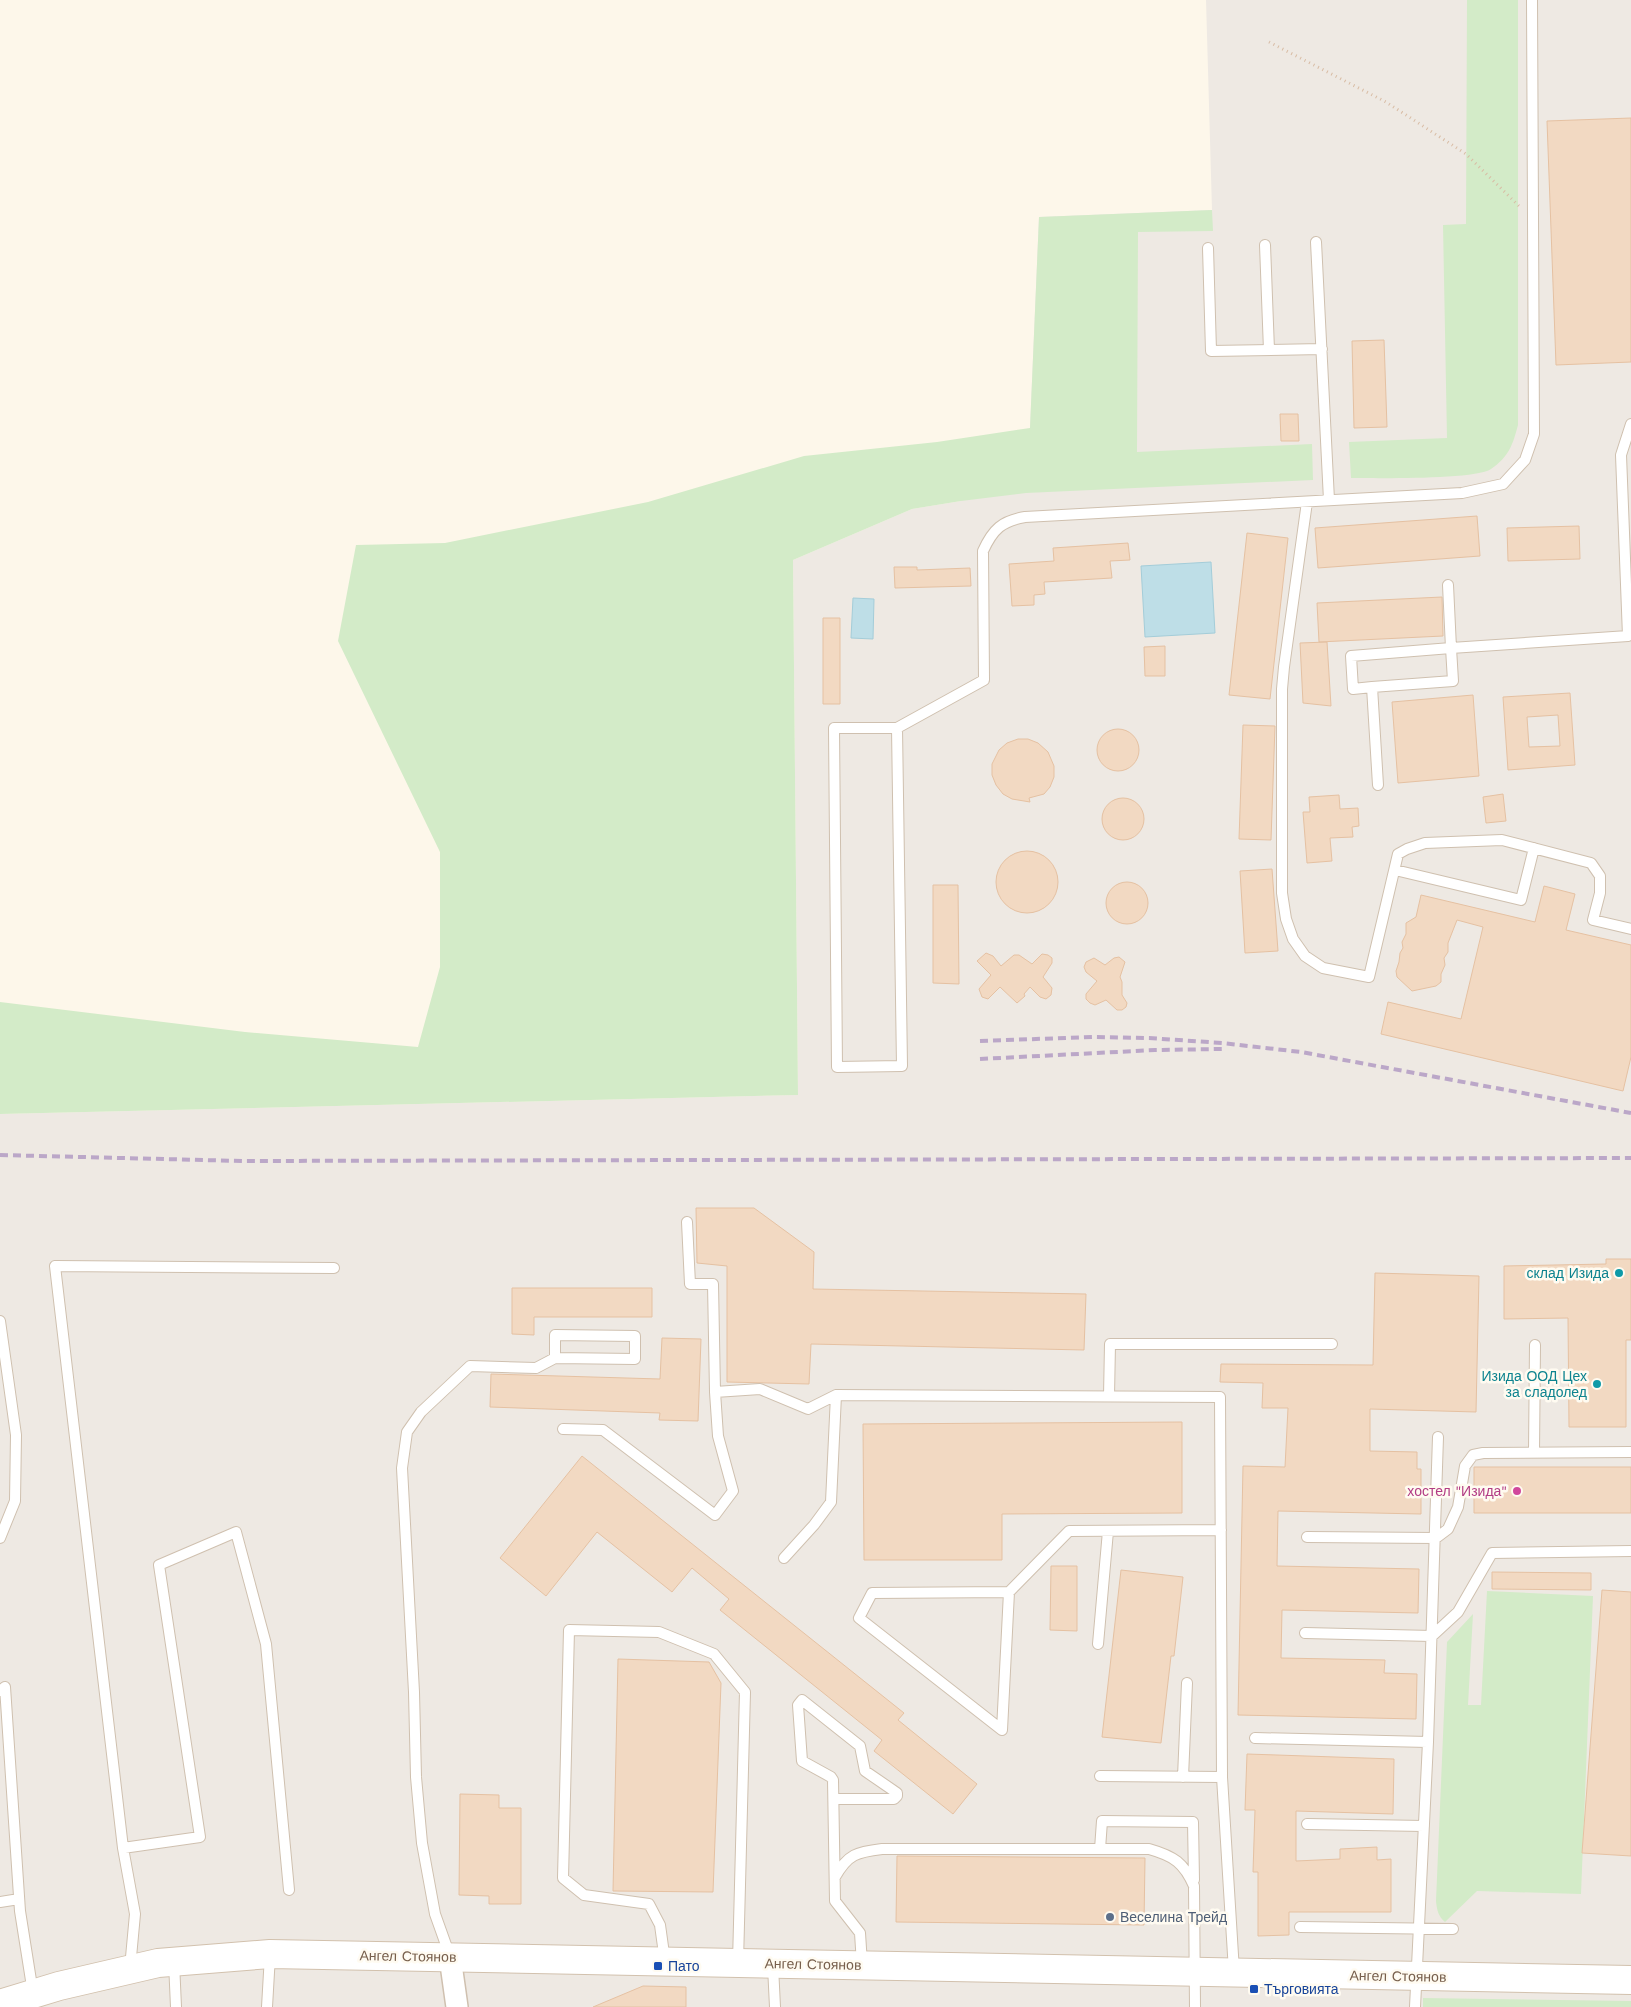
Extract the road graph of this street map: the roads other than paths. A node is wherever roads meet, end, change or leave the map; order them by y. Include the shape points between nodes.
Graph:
1 (1532, 0) edge
2 (1316, 242) dead end
3 (1265, 245) dead end
4 (1208, 248) dead end
5 (1322, 349) junction
6 (1269, 350) junction
7 (1631, 424) edge
8 (1626, 479) edge
9 (1329, 500) junction
10 (1307, 502) junction
11 (1448, 585) dead end
12 (1629, 638) edge
13 (1451, 648) junction
14 (1372, 687) junction
15 (897, 728) junction
16 (1378, 785) dead end
17 (1534, 848) junction
18 (1395, 870) junction
19 (1631, 929) edge
20 (687, 1222) dead end
21 (334, 1268) dead end
22 (0, 1321) edge
23 (1332, 1344) dead end
24 (1535, 1345) dead end
25 (555, 1358) junction
26 (714, 1392) junction
27 (836, 1395) junction
28 (1110, 1396) junction
29 (563, 1429) dead end
30 (1438, 1438) dead end
31 (1534, 1452) junction
32 (1631, 1452) edge
33 (1220, 1530) junction
34 (1108, 1531) junction
35 (1307, 1537) dead end
36 (0, 1538) edge
37 (1436, 1538) junction
38 (1631, 1551) edge
39 (784, 1558) dead end
40 (1009, 1592) junction
41 (1305, 1633) dead end
42 (1432, 1636) junction
43 (1098, 1644) dead end
44 (1188, 1683) dead end
45 (0, 1691) edge
46 (1255, 1738) dead end
47 (1428, 1742) junction
48 (1100, 1776) dead end
49 (1183, 1777) junction
50 (1222, 1777) junction
51 (834, 1799) junction
52 (1307, 1824) dead end
53 (1424, 1826) junction
54 (123, 1848) junction
55 (1100, 1848) junction
56 (835, 1877) junction
57 (1194, 1886) junction
58 (290, 1890) dead end
59 (19, 1899) junction
60 (0, 1902) edge
61 (1300, 1927) dead end
62 (1453, 1929) dead end
63 (1419, 1930) junction
64 (270, 1954) junction
65 (450, 1957) junction
66 (174, 1961) junction
67 (665, 1961) junction
68 (738, 1962) junction
69 (773, 1963) junction
70 (862, 1965) junction
71 (130, 1969) junction
72 (1195, 1971) junction
73 (1234, 1972) junction
74 (1416, 1976) junction
75 (1631, 1980) edge
76 (33, 1994) junction
77 (0, 2004) edge
78 (176, 2007) edge
79 (267, 2007) edge
80 (457, 2007) edge
81 (775, 2007) edge
82 (1195, 2007) edge
83 (1415, 2007) edge

1 - 9 lane via 1534,434 1525,460 1502,484 1462,493
2 - 5 lane
3 - 6 lane
4 - 6 lane via 1211,351
5 - 6 lane
5 - 9 lane
7 - 8 lane via 1621,454
8 - 12 lane
9 - 10 lane
10 - 15 lane via 1010,519 988,538 983,550 984,680
10 - 18 lane via 1284,667 1281,818 1282,893 1286,919 1293,939 1305,956 1323,968 1369,976
11 - 13 lane
12 - 13 lane
13 - 14 lane via 1453,681
13 - 14 lane via 1351,656 1354,689
14 - 16 lane
15 - 15 lane via 902,1066 837,1067 834,728
17 - 18 lane via 1502,840 1425,843 1398,854
17 - 18 lane via 1521,900
17 - 19 lane via 1591,863 1600,876 1600,893 1593,920
20 - 26 lane via 690,1284 713,1284
21 - 54 lane via 55,1266
22 - 36 lane via 16,1435 15,1501
23 - 28 lane via 1110,1344
24 - 31 lane
25 - 25 lane via 555,1335 635,1336 634,1359
25 - 65 lane via 536,1368 470,1366 420,1412 407,1432 403,1477 416,1777 422,1843 435,1914
26 - 27 lane via 760,1389 808,1409
26 - 29 lane via 718,1436 733,1491 715,1515 604,1430
27 - 28 lane
27 - 39 lane via 831,1502
28 - 33 lane via 1220,1397
30 - 37 lane
31 - 32 lane
31 - 37 lane via 1472,1455 1465,1466 1458,1507 1448,1529
33 - 34 lane
33 - 50 lane
34 - 40 lane via 1069,1531
34 - 43 lane
35 - 37 lane
37 - 42 lane
38 - 42 lane via 1492,1553 1458,1612
40 - 40 lane via 1002,1730 859,1618 872,1593
41 - 42 lane
42 - 47 lane
44 - 49 lane
45 - 59 lane via 5,1687
46 - 47 lane
47 - 53 lane
48 - 49 lane
49 - 50 lane
50 - 73 lane
51 - 51 lane via 894,1800 897,1793 865,1771 860,1746 802,1700 798,1705 802,1761 831,1777
51 - 56 lane
52 - 53 lane
53 - 63 lane
54 - 58 lane via 200,1837 159,1565 236,1532 266,1644
54 - 71 lane via 135,1914
55 - 56 lane via 874,1850 850,1857
55 - 57 lane via 1149,1849 1165,1854 1187,1870
55 - 57 lane via 1102,1821 1193,1822
56 - 70 lane via 835,1901 860,1933
57 - 72 lane
59 - 60 lane
59 - 76 lane
61 - 63 lane
62 - 63 lane
63 - 74 lane
64 - 65 street, Ангел Стоянов
64 - 66 street, Ангел Стоянов
64 - 79 lane
65 - 67 street, Ангел Стоянов
65 - 80 street
66 - 71 street, Ангел Стоянов
66 - 78 lane
67 - 68 street, Ангел Стоянов
67 - 68 lane via 660,1924 649,1904 584,1894 563,1878 569,1630 659,1632 714,1654 745,1692
68 - 69 street, Ангел Стоянов
69 - 70 street, Ангел Стоянов
69 - 81 lane
70 - 72 street, Ангел Стоянов
71 - 76 street, Ангел Стоянов
72 - 73 street, Ангел Стоянов
72 - 82 lane
73 - 74 street, Ангел Стоянов
74 - 75 street, Ангел Стоянов
74 - 83 lane
76 - 77 street, Ангел Стоянов

